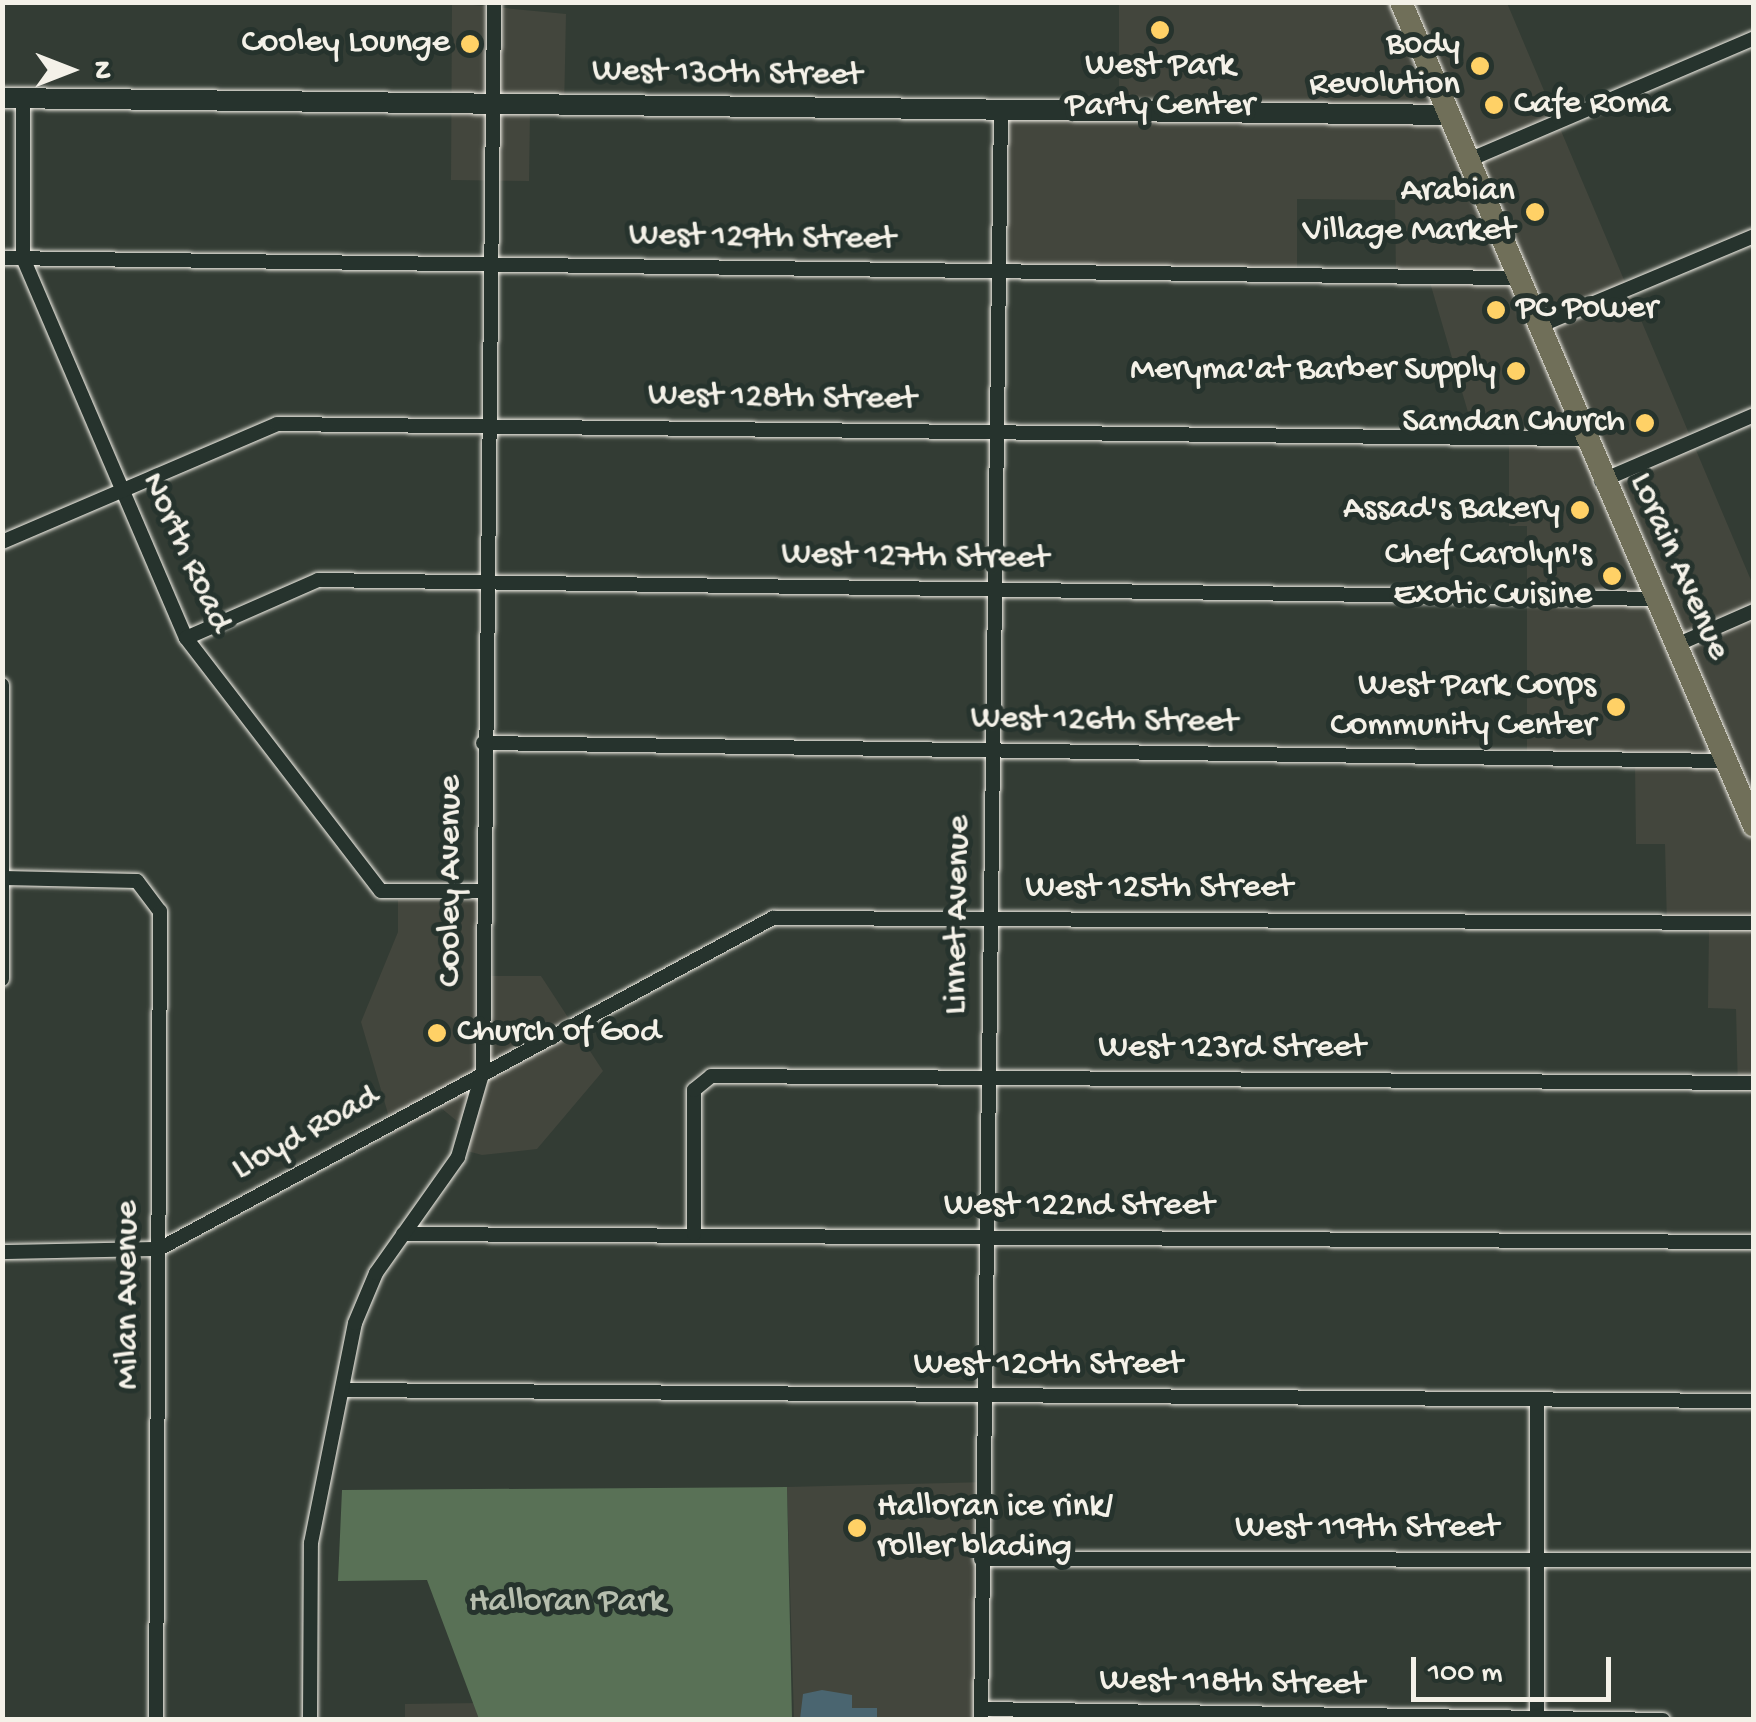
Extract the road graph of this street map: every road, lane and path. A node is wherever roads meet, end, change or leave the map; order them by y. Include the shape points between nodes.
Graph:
1 (494, 2) edge
2 (1401, 2) edge
3 (1754, 38) edge
4 (13, 98) edge
5 (491, 104) junction
6 (1001, 111) junction
7 (1450, 115) junction
8 (1471, 159) junction
9 (1754, 236) edge
10 (2, 258) edge
11 (23, 258) junction
12 (491, 264) junction
13 (998, 273) junction
14 (1520, 278) junction
15 (1539, 326) junction
16 (1754, 415) edge
17 (488, 424) junction
18 (996, 432) junction
19 (1584, 440) junction
20 (1601, 481) junction
21 (121, 488) junction
22 (2, 542) edge
23 (484, 582) junction
24 (994, 590) junction
25 (1655, 599) junction
26 (1754, 611) edge
27 (186, 638) junction
28 (1676, 645) junction
29 (2, 685) edge
30 (483, 743) junction
31 (991, 750) junction
32 (1724, 761) junction
33 (1751, 812) edge
34 (4, 878) edge
35 (480, 891) junction
36 (989, 917) junction
37 (1754, 924) edge
38 (2, 979) edge
39 (483, 1071) junction
40 (987, 1077) junction
41 (1754, 1082) edge
42 (404, 1234) junction
43 (694, 1234) junction
44 (985, 1236) junction
45 (1754, 1242) edge
46 (159, 1249) junction
47 (2, 1252) edge
48 (342, 1390) junction
49 (982, 1395) junction
50 (1537, 1400) junction
51 (1754, 1401) edge
52 (981, 1559) junction
53 (1537, 1560) junction
54 (1754, 1560) edge
55 (981, 1714) edge
56 (1537, 1719) edge
57 (156, 1720) edge
58 (310, 1720) edge
59 (1662, 1720) edge

1 - 5 street, Cooley Avenue
2 - 7 main road, Lorain Avenue
3 - 8 street
4 - 5 main road, West 130th Street
4 - 11 street, North Road
5 - 6 main road, West 130th Street
5 - 12 street, Cooley Avenue
6 - 7 main road, West 130th Street
6 - 13 street, Linnet Avenue
7 - 8 main road, Lorain Avenue
8 - 14 main road, Lorain Avenue
9 - 15 street
10 - 11 street, West 129th Street
11 - 12 street, West 129th Street
11 - 21 street, North Road
12 - 13 street, West 129th Street
12 - 17 street, Cooley Avenue
13 - 14 street, West 129th Street
13 - 18 street, Linnet Avenue
14 - 15 main road, Lorain Avenue
15 - 19 main road, Lorain Avenue
16 - 20 street
17 - 18 street, West 128th Street
17 - 21 street, West 128th Street via 277,424
17 - 23 street, Cooley Avenue
18 - 19 street, West 128th Street
18 - 24 street, Linnet Avenue
19 - 20 main road, Lorain Avenue
20 - 25 main road, Lorain Avenue
21 - 22 street, West 128th Street
21 - 27 street, North Road
23 - 24 street, West 127th Street
23 - 27 street, West 127th Street via 318,580
23 - 30 street, Cooley Avenue
24 - 25 street, West 127th Street
24 - 31 street, Linnet Avenue
25 - 28 main road, Lorain Avenue
26 - 28 street
27 - 35 street, North Road via 381,891
28 - 32 main road, Lorain Avenue
29 - 34 street
30 - 31 street, West 126th Street
30 - 35 street, Cooley Avenue
31 - 32 street, West 126th Street
31 - 36 street, Linnet Avenue
32 - 33 main road, Lorain Avenue
34 - 38 street
34 - 46 street, Milan Avenue via 138,881 160,911
35 - 39 street, Cooley Avenue
36 - 37 street, West 125th Street
36 - 39 street, West 125th Street via 774,918
36 - 40 street, Linnet Avenue
39 - 42 street, Cooley Avenue via 471,1131
39 - 46 street, Lloyd Road
40 - 41 street, West 123rd Street
40 - 43 street, West 123rd Street via 711,1076 694,1090
40 - 44 street, Linnet Avenue
42 - 43 street, West 122nd Street
42 - 48 street, Cooley Avenue via 355,1322
43 - 44 street, West 122nd Street
44 - 45 street, West 122nd Street
44 - 49 street, Linnet Avenue
46 - 47 street
46 - 57 street, Milan Avenue
48 - 49 street, West 120th Street
48 - 58 street, Cooley Avenue via 311,1543
49 - 50 street, West 120th Street
49 - 52 street, Linnet Avenue
50 - 51 street, West 120th Street
50 - 53 street
52 - 53 street, West 119th Street
52 - 55 street, Linnet Avenue
53 - 54 street, West 119th Street
53 - 56 street
55 - 56 street, West 118th Street
56 - 59 street, West 118th Street

